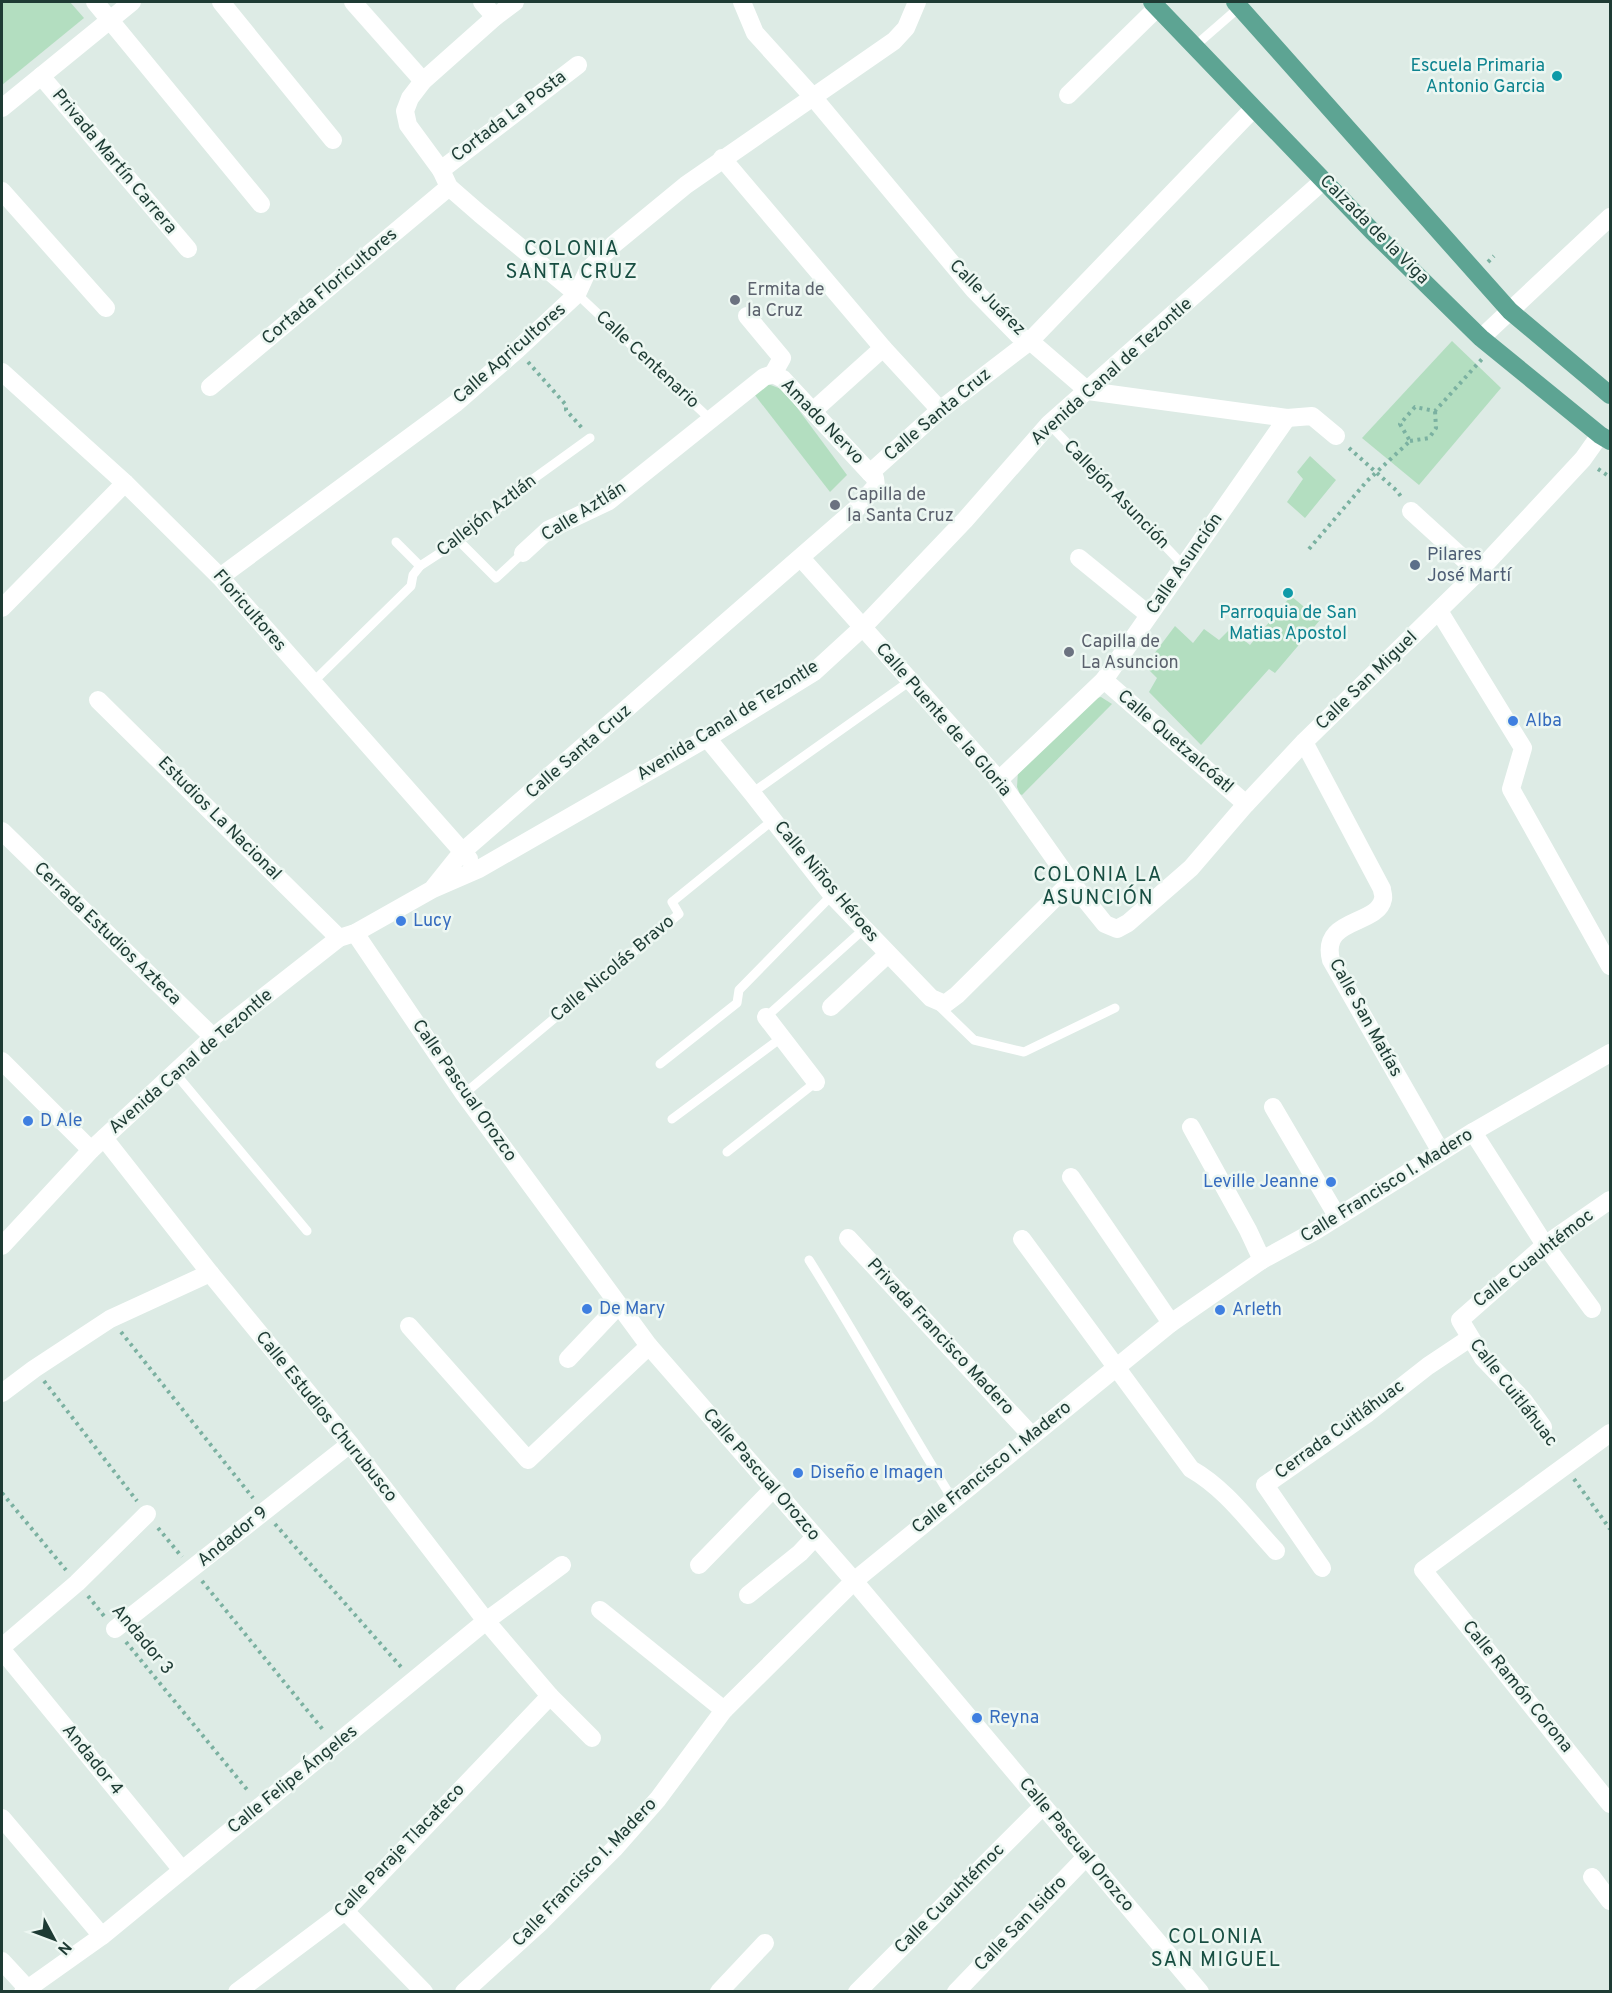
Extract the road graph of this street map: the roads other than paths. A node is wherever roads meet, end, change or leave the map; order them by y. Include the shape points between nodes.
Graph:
1 (95, 2) edge
2 (132, 2) edge
3 (221, 2) edge
4 (353, 2) edge
5 (482, 2) edge
6 (515, 2) edge
7 (742, 2) edge
8 (917, 2) edge
9 (1240, 3) edge
10 (1155, 4) edge
11 (495, 17) junction
12 (109, 20) junction
13 (1196, 45) junction
14 (578, 65) dead end
15 (41, 76) junction
16 (423, 81) junction
17 (1068, 95) dead end
18 (813, 97) junction
19 (2, 108) edge
20 (1254, 108) junction
21 (333, 140) dead end
22 (722, 158) junction
23 (441, 170) junction
24 (1324, 180) junction
25 (449, 187) junction
26 (2, 191) edge
27 (261, 204) dead end
28 (1611, 218) edge
29 (188, 249) dead end
30 (577, 294) junction
31 (106, 308) dead end
32 (1510, 311) junction
33 (747, 316) dead end
34 (1030, 341) junction
35 (1487, 343) junction
36 (883, 348) junction
37 (2, 372) edge
38 (773, 374) junction
39 (210, 387) dead end
40 (1088, 391) junction
41 (1611, 395) edge
42 (940, 410) junction
43 (813, 411) junction
44 (1287, 418) junction
45 (710, 419) junction
46 (1049, 424) junction
47 (1336, 436) road end
48 (590, 438) road end
49 (1605, 438) edge
50 (870, 472) junction
51 (125, 483) junction
52 (1412, 511) road end
53 (459, 541) junction
54 (396, 542) dead end
55 (523, 553) joint
56 (801, 558) junction
57 (1079, 558) dead end
58 (420, 566) junction
59 (1184, 566) junction
60 (1478, 572) junction
61 (220, 577) junction
62 (2, 608) edge
63 (1439, 611) junction
64 (1149, 615) junction
65 (862, 627) junction
66 (1104, 680) junction
67 (910, 681) junction
68 (312, 683) junction
69 (98, 700) dead end
70 (707, 738) junction
71 (1304, 742) junction
72 (999, 780) junction
73 (752, 793) junction
74 (1246, 804) junction
75 (773, 820) junction
76 (2, 831) edge
77 (462, 852) junction
78 (479, 869) junction
79 (1071, 882) junction
80 (433, 889) junction
81 (832, 895) junction
82 (1128, 923) joint
83 (864, 930) junction
84 (347, 935) junction
85 (888, 954) junction
86 (1611, 966) edge
87 (930, 998) junction
88 (831, 1007) dead end
89 (1115, 1008) dead end
90 (766, 1017) joint
91 (213, 1037) junction
92 (782, 1038) junction
93 (1611, 1053) edge
94 (2, 1061) edge
95 (660, 1064) dead end
96 (175, 1073) junction
97 (816, 1082) joint
98 (464, 1094) junction
99 (1273, 1107) dead end
100 (672, 1119) dead end
101 (1191, 1127) dead end
102 (1473, 1132) junction
103 (98, 1144) junction
104 (728, 1152) dead end
105 (1441, 1152) junction
106 (1071, 1177) dead end
107 (1611, 1200) edge
108 (1337, 1216) junction
109 (307, 1232) dead end
110 (848, 1238) dead end
111 (1022, 1239) dead end
112 (1545, 1245) junction
113 (2, 1246) edge
114 (809, 1260) dead end
115 (1262, 1260) junction
116 (210, 1273) junction
117 (619, 1305) junction
118 (1592, 1309) dead end
119 (1460, 1320) joint
120 (1171, 1323) junction
121 (409, 1326) dead end
122 (1470, 1338) junction
123 (649, 1346) junction
124 (568, 1359) dead end
125 (1117, 1367) junction
126 (2, 1393) edge
127 (1543, 1427) dead end
128 (1611, 1433) edge
129 (1032, 1436) junction
130 (350, 1444) junction
131 (772, 1489) junction
132 (953, 1500) junction
133 (147, 1514) dead end
134 (815, 1537) junction
135 (1276, 1551) dead end
136 (561, 1565) dead end
137 (699, 1565) dead end
138 (1322, 1568) dead end
139 (854, 1581) junction
140 (748, 1595) dead end
141 (600, 1610) dead end
142 (486, 1621) junction
143 (116, 1629) road end
144 (2, 1648) edge
145 (550, 1696) junction
146 (724, 1710) junction
147 (592, 1738) dead end
148 (1611, 1804) edge
149 (1043, 1806) junction
150 (2, 1818) edge
151 (1086, 1857) junction
152 (182, 1870) junction
153 (1592, 1876) dead end
154 (1611, 1901) edge
155 (345, 1911) junction
156 (102, 1936) junction
157 (765, 1943) dead end
158 (2, 1961) edge
159 (1194, 1989) edge
160 (25, 1990) edge
161 (237, 1992) edge
162 (424, 1992) edge
163 (464, 1992) edge
164 (719, 1992) edge
165 (857, 1992) edge
166 (956, 1992) edge

1 - 12 street
2 - 12 street
3 - 21 street
4 - 16 street
5 - 11 street
6 - 11 street
7 - 18 street, Calle Juárez via 755,33
8 - 18 street, Calle Agricultores via 906,28 894,41
9 - 13 lane
9 - 32 main road
10 - 13 main road, Calzada de la Viga
10 - 17 street
11 - 16 street
12 - 15 street
12 - 27 street
13 - 20 main road, Calzada de la Viga
14 - 23 street, Cortada La Posta
15 - 19 street
15 - 29 street, Privada Martín Carrera
16 - 23 street, Calle Centenario via 405,111 408,125
18 - 22 street, Calle Agricultores
18 - 34 street, Calle Juárez via 974,290 1018,335
20 - 24 main road, Calzada de la Viga
20 - 34 street, Calle Santa Cruz
22 - 30 street, Calle Agricultores via 613,245 588,270
22 - 36 street
23 - 25 street, Calle Centenario
24 - 35 main road, Calzada de la Viga
24 - 40 street, Avenida Canal de Tezontle
25 - 30 street, Calle Centenario
25 - 39 street, Cortada Floricultores
26 - 31 street
28 - 32 street
30 - 45 lane, Calle Centenario
30 - 61 street, Calle Agricultores via 456,403
32 - 35 street
32 - 41 main road
33 - 38 street via 782,358
34 - 40 street, Calle Juárez
34 - 42 street, Calle Santa Cruz
35 - 49 main road, Calzada de la Viga
36 - 42 street
36 - 43 street
37 - 51 street, Floricultores
38 - 43 street, Amado Nervo via 783,379
38 - 45 street, Calle Aztlán via 764,376
40 - 44 street
40 - 46 street, Avenida Canal de Tezontle
42 - 50 street, Calle Santa Cruz
43 - 50 street, Amado Nervo
44 - 47 street via 1312,416
44 - 59 street, Calle Asunción
45 - 55 street, Calle Aztlán via 609,501 548,530
46 - 59 lane, Callejón Asunción
46 - 65 street, Avenida Canal de Tezontle via 965,520
48 - 53 lane, Callejón Aztlán via 529,482
49 - 60 street, Calle San Miguel
50 - 56 street, Calle Santa Cruz via 876,486
51 - 61 street, Floricultores
51 - 62 street
52 - 60 street
53 - 55 lane, Calle Aztlán via 496,578
53 - 58 lane, Callejón Aztlán
54 - 58 lane
56 - 65 street, Calle Puente de la Gloria
56 - 77 street, Calle Santa Cruz
57 - 64 street
58 - 68 lane, Callejón Aztlán via 411,586
59 - 64 street, Calle Asunción
60 - 63 street, Calle San Miguel
61 - 68 street, Floricultores
63 - 71 street, Calle San Miguel
63 - 86 street via 1523,748 1511,789
64 - 66 street, Calle Asunción
65 - 67 street, Calle Puente de la Gloria
65 - 70 street, Avenida Canal de Tezontle via 814,672
66 - 72 street, Calle Asunción
66 - 74 street, Calle Quetzalcóatl
67 - 72 street, Calle Puente de la Gloria
67 - 73 lane
68 - 77 street, Floricultores
69 - 84 street, Estudios La Nacional
70 - 73 street, Calle Niños Héroes
70 - 78 street, Avenida Canal de Tezontle
71 - 74 street, Calle San Miguel
71 - 105 street, Calle San Matías via 1382,889 1383,900 1377,909 1331,939 1331,960
72 - 79 street, Calle Puente de la Gloria
73 - 75 street, Calle Niños Héroes
74 - 82 street, Calle San Miguel via 1191,868
75 - 81 street, Calle Niños Héroes
75 - 98 lane, Calle Nicolás Bravo via 672,902 679,914
76 - 91 street, Cerrada Estudios Azteca
77 - 78 street, Floricultores
77 - 80 street, Avenida Canal de Tezontle
78 - 80 street, Avenida Canal de Tezontle
79 - 82 street, Calle Puente de la Gloria via 1105,924 1117,929
79 - 87 street via 957,996 945,1004
80 - 84 street, Avenida Canal de Tezontle
81 - 83 street, Calle Niños Héroes
81 - 95 lane via 739,990 736,1003
83 - 85 street, Calle Niños Héroes
83 - 90 lane
84 - 91 street, Avenida Canal de Tezontle
84 - 98 street, Calle Pascual Orozco
85 - 87 street, Calle Niños Héroes
85 - 88 street
87 - 89 lane via 974,1040 1024,1052
90 - 92 street
91 - 96 street, Avenida Canal de Tezontle
92 - 97 street
92 - 100 lane
93 - 102 street, Calle Francisco I. Madero
94 - 103 street, Calle Estudios Churubusco
96 - 103 street, Avenida Canal de Tezontle
96 - 109 lane
97 - 104 lane
98 - 117 street, Calle Pascual Orozco
99 - 108 street
101 - 115 street
102 - 105 street, Calle Francisco I. Madero
102 - 112 street
103 - 113 street, Avenida Canal de Tezontle
103 - 116 street, Calle Estudios Churubusco
105 - 108 street, Calle Francisco I. Madero
106 - 120 street
107 - 112 street, Calle Cuauhtémoc
108 - 115 street, Calle Francisco I. Madero
110 - 129 street, Privada Francisco Madero
111 - 125 street
112 - 118 street
112 - 119 street, Calle Cuauhtémoc
114 - 132 lane
115 - 120 street, Calle Francisco I. Madero
116 - 126 street via 110,1319
116 - 130 street, Calle Estudios Churubusco
117 - 123 street, Calle Pascual Orozco
117 - 124 street
119 - 122 street, Calle Cuitláhuac
120 - 125 street, Calle Francisco I. Madero
121 - 123 street via 528,1460
122 - 127 street, Calle Cuitláhuac
122 - 138 street, Cerrada Cuitláhuac via 1264,1485
123 - 131 street, Calle Pascual Orozco
125 - 129 street, Calle Francisco I. Madero
125 - 135 street via 1191,1469 1223,1492
128 - 148 street, Calle Ramón Corona via 1423,1570
129 - 132 street, Calle Francisco I. Madero
130 - 142 street, Calle Estudios Churubusco
130 - 143 street, Andador 9
131 - 134 street, Calle Pascual Orozco
131 - 137 street
132 - 139 street, Calle Francisco I. Madero
133 - 144 street via 77,1583
134 - 139 street, Calle Pascual Orozco
134 - 140 street
136 - 142 street, Calle Felipe Ángeles
139 - 146 street, Calle Francisco I. Madero
139 - 149 street, Calle Pascual Orozco
141 - 146 street
142 - 145 street, Calle Estudios Churubusco
142 - 152 street, Calle Felipe Ángeles
144 - 152 street, Andador 4
145 - 147 street, Calle Estudios Churubusco
145 - 155 street, Calle Paraje Tlacateco
146 - 163 street, Calle Francisco I. Madero via 658,1799 614,1849
149 - 151 street, Calle Pascual Orozco
149 - 165 street, Calle Cuauhtémoc
150 - 156 street
151 - 159 street, Calle Pascual Orozco
151 - 166 street, Calle San Isidro
152 - 156 street, Calle Felipe Ángeles
153 - 154 street
155 - 161 street, Calle Paraje Tlacateco
155 - 162 street
156 - 160 street, Calle Felipe Ángeles
157 - 164 street
158 - 160 street

